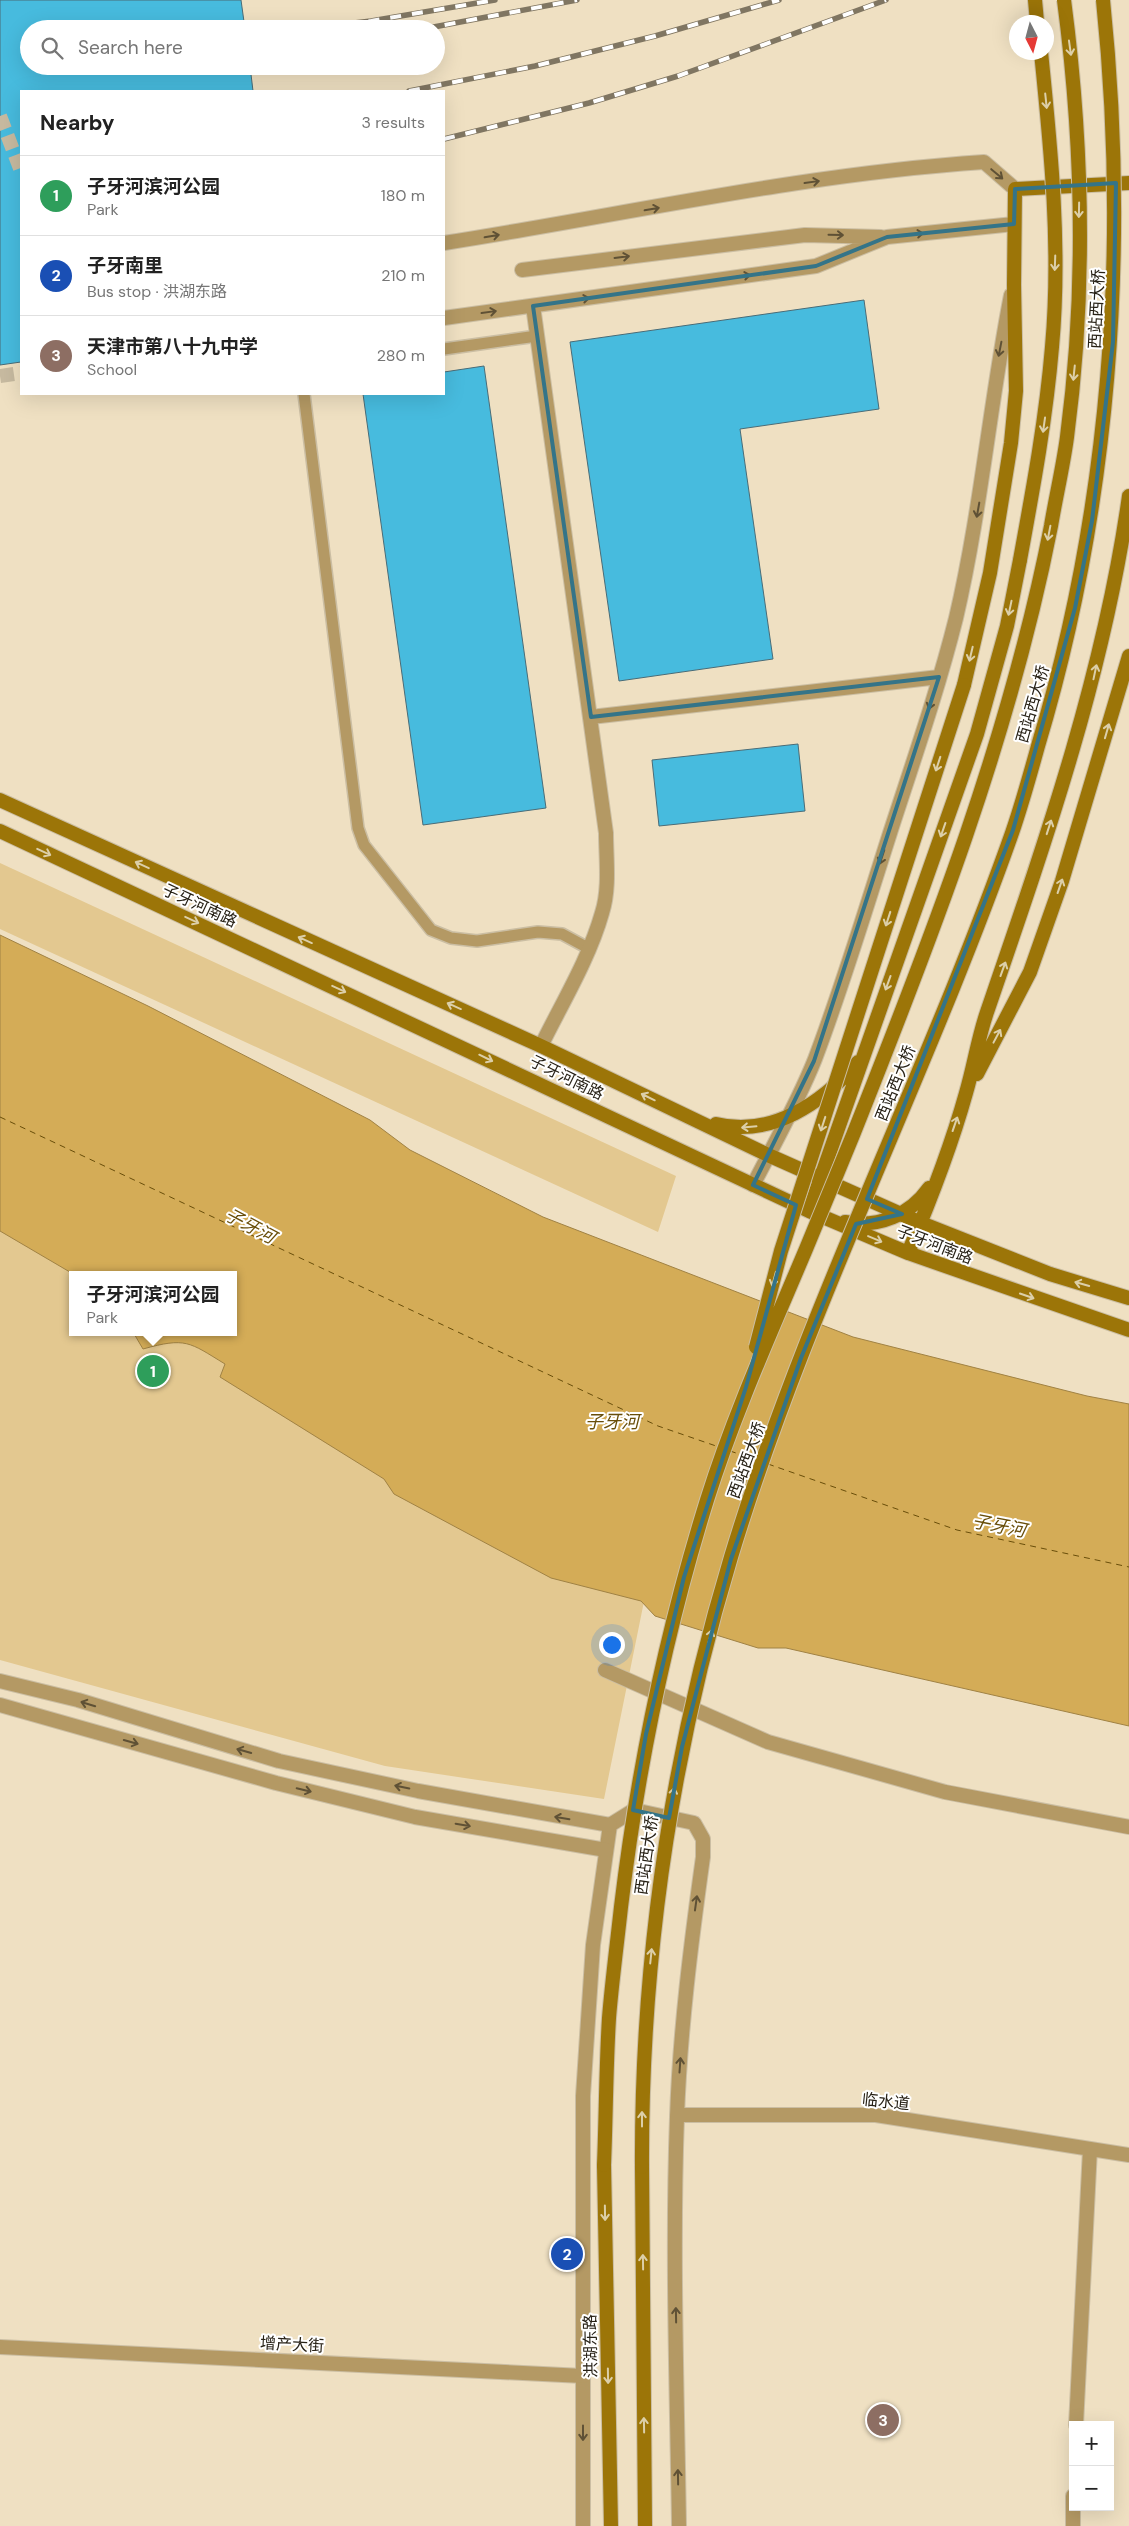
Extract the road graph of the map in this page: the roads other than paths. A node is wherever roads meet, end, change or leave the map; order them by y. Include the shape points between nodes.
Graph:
1 (1035, 0) edge
2 (1064, 0) edge
3 (1103, 0) edge
4 (1036, 15) edge
5 (1042, 60) edge
6 (1129, 183) edge
7 (1015, 189) junction
8 (1014, 224) junction
9 (887, 237) junction
10 (445, 244) edge
11 (522, 270) dead end
12 (1014, 284) junction
13 (533, 306) junction
14 (445, 318) edge
15 (537, 336) junction
16 (445, 349) edge
17 (304, 395) edge
18 (1129, 496) edge
19 (1129, 656) edge
20 (939, 677) junction
21 (591, 718) junction
22 (0, 800) edge
23 (0, 832) edge
24 (588, 948) junction
25 (541, 1046) junction
26 (862, 1058) junction
27 (966, 1094) junction
28 (787, 1116) junction
29 (692, 1118) junction
30 (768, 1155) junction
31 (939, 1170) junction
32 (821, 1178) junction
33 (753, 1185) junction
34 (809, 1211) junction
35 (902, 1214) junction
36 (830, 1220) junction
37 (921, 1223) junction
38 (908, 1253) junction
39 (1129, 1298) edge
40 (1129, 1330) edge
41 (746, 1387) junction
42 (605, 1670) dead end
43 (0, 1681) edge
44 (0, 1705) edge
45 (610, 1825) junction
46 (1129, 1827) edge
47 (606, 1850) junction
48 (677, 2115) junction
49 (1090, 2149) junction
50 (1129, 2155) edge
51 (604, 2165) joint
52 (0, 2347) edge
53 (582, 2376) junction
54 (1076, 2421) edge
55 (1072, 2511) edge
56 (583, 2526) edge
57 (611, 2526) edge
58 (645, 2526) edge
59 (679, 2526) edge
60 (1072, 2526) edge

1 - 4 main road
2 -> 41 main road, 西站西大桥, bridge via 1074,74 1079,169 1077,352 1066,443 1041,574 1010,698 940,909 818,1220
58 -> 3 main road, 西站西大桥, bridge via 642,2081 648,1980 672,1797 730,1559 801,1358 1013,830 1052,701 1075,608 1101,451 1116,280 1116,173 1110,58
5 -> 26 main road, bridge via 1055,233 1053,345 1044,424 1020,560 977,734
6 - 7 main road
7 - 8 main road
10 -> 7 street via 809,182 942,165 984,162
9 -> 8 street
8 - 12 main road
11 -> 9 street via 805,235
13 -> 9 street via 816,266
12 -> 20 street via 998,361 977,516 956,618
12 -> 41 main road, bridge via 1016,391 1011,443 990,574 964,685 781,1252
14 -> 13 street
13 - 15 street
15 - 16 lane
15 - 21 street
17 - 24 lane via 358,828 364,845 431,930 451,938 477,941 538,932 562,934
27 -> 18 main road via 986,1014 1013,941 1094,680
27 -> 19 main road via 1030,972 1062,881
20 - 21 street
20 -> 28 street via 835,1001 814,1061
21 - 24 street via 606,833 606,884 603,912
25 -> 22 main road, 子牙河南路
23 -> 33 main road, 子牙河南路
24 - 25 street
29 -> 25 main road, 子牙河南路
26 - 28 main road via 824,1094
26 - 32 main road
31 -> 27 main road
28 -> 29 main road via 769,1124 739,1128
28 - 30 street
29 - 30 main road, 子牙河南路
30 - 32 main road, 子牙河南路
30 - 33 street
31 - 35 main road via 922,1197
31 - 37 main road
32 - 34 main road
32 - 35 main road, 子牙河南路
33 - 34 main road, 子牙河南路
34 - 36 main road, 子牙河南路
35 - 36 main road via 861,1223
35 - 37 main road, 子牙河南路
36 -> 38 main road, 子牙河南路
37 - 38 main road
39 -> 37 main road, 子牙河南路 via 1034,1268
38 -> 40 main road, 子牙河南路
41 - 51 main road, 西站西大桥, bridge via 684,1577 646,1734 627,1856 609,2016
42 - 46 street via 768,1742 945,1792
45 -> 43 street via 418,1791 279,1761 78,1700
44 -> 47 street via 276,1783 415,1817
45 - 47 street
48 -> 45 street via 688,1965 703,1857 702,1839 694,1823 634,1810
47 - 53 street via 593,1946 583,2096
48 - 49 street, 临水道 via 876,2115
59 -> 48 street via 674,2232
49 - 50 street, 临水道
49 - 54 street
51 -> 57 main road, 洪湖东路
52 - 53 street, 增产大街
53 -> 56 street
55 - 60 street

